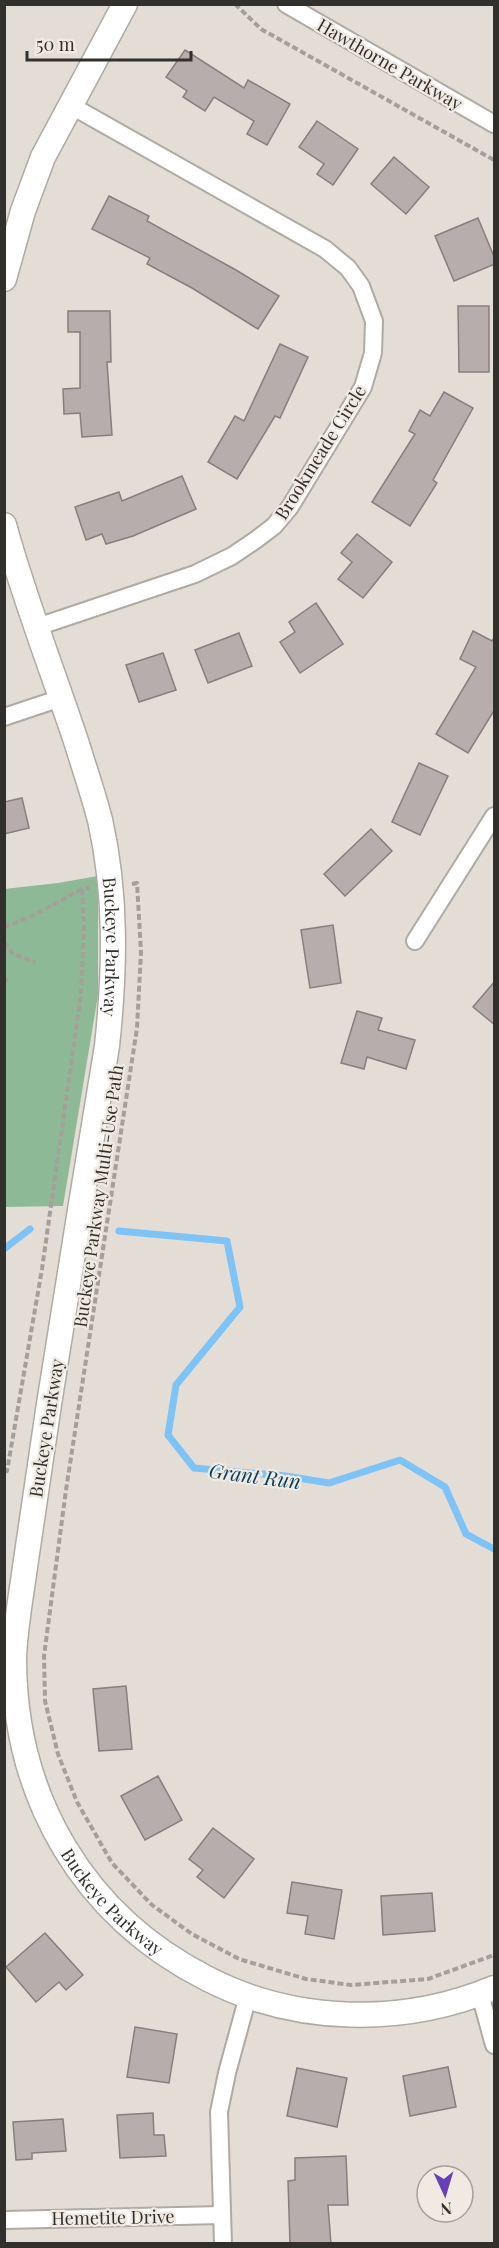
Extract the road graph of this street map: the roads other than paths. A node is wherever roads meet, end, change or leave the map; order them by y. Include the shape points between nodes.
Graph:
1 (125, 4) edge
2 (286, 4) edge
3 (70, 105) junction
4 (495, 124) edge
5 (4, 279) edge
6 (4, 525) edge
7 (37, 627) junction
8 (62, 698) junction
9 (4, 717) edge
10 (495, 816) edge
11 (415, 941) dead end
12 (487, 1991) edge
13 (248, 1996) junction
14 (495, 2045) edge
15 (222, 2215) junction
16 (4, 2220) edge
17 (223, 2244) edge

1 - 3 street
2 - 4 street, Hawthorne Parkway
3 - 5 street via 33,183
3 - 7 street, Brookmeade Circle via 325,249 348,268 361,286 374,321 373,352 363,387 290,507 274,526 232,556 195,574
6 - 7 street, Buckeye Parkway
7 - 8 street, Buckeye Parkway
8 - 9 street
8 - 13 street, Buckeye Parkway via 99,819 111,886 114,968 107,1046 43,1443 14,1654 20,1731 39,1797 52,1825 96,1892 128,1925 165,1954
10 - 11 street
12 - 13 street, Buckeye Parkway via 407,2013 357,2015 282,2006
12 - 14 street
13 - 15 street via 219,2112
15 - 16 street, Hemetite Drive
15 - 17 street

